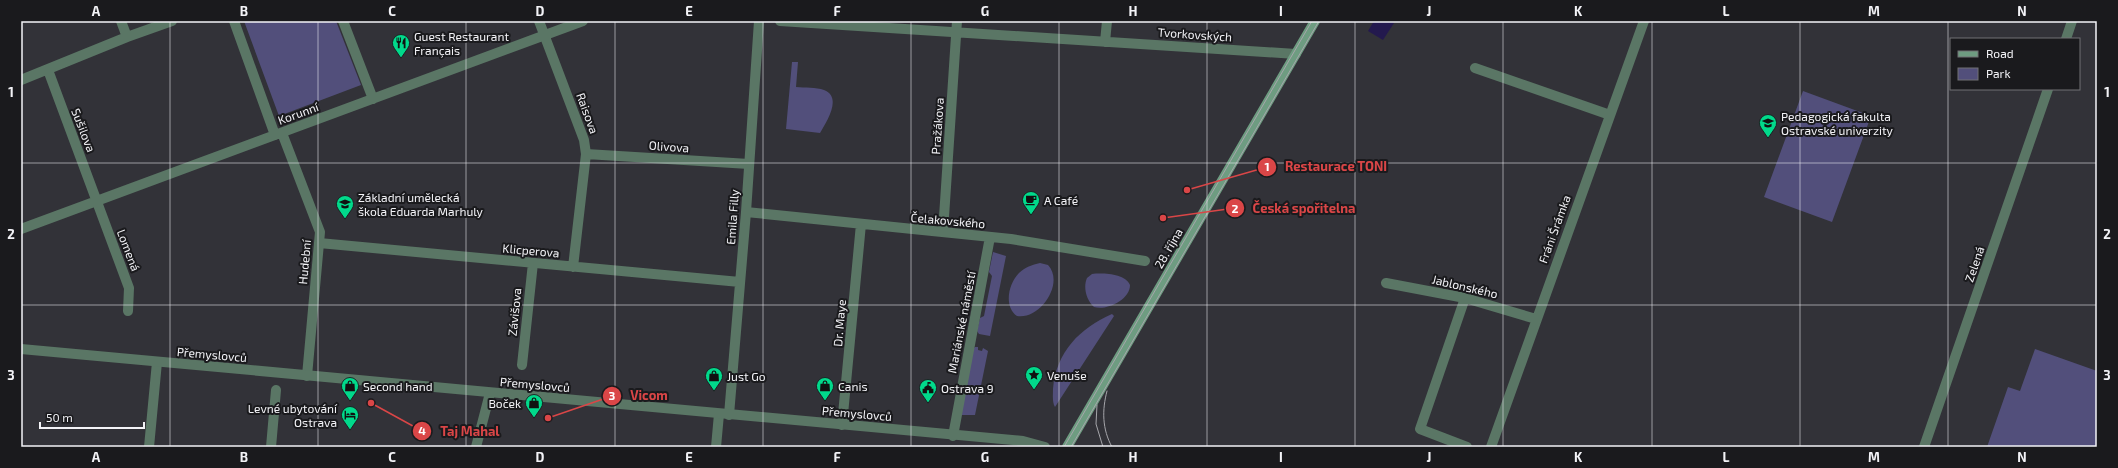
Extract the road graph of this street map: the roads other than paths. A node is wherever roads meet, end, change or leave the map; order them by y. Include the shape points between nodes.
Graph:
1 (121, 21) edge
2 (172, 21) edge
3 (234, 21) edge
4 (343, 21) edge
5 (539, 21) edge
6 (583, 21) edge
7 (760, 21) edge
8 (780, 21) edge
9 (957, 21) edge
10 (1107, 21) edge
11 (1315, 21) edge
12 (1644, 21) edge
13 (2072, 21) edge
14 (956, 32) junction
15 (545, 35) junction
16 (127, 37) junction
17 (2066, 38) edge
18 (1105, 42) junction
19 (1296, 54) junction
20 (1475, 68) dead end
21 (48, 70) junction
22 (21, 80) edge
23 (2048, 90) edge
24 (373, 99) junction
25 (1610, 115) junction
26 (279, 134) junction
27 (586, 154) junction
28 (749, 164) junction
29 (97, 200) junction
30 (746, 212) junction
31 (861, 224) junction
32 (21, 229) edge
33 (943, 232) junction
34 (990, 237) junction
35 (319, 243) junction
36 (1145, 261) dead end
37 (533, 263) junction
38 (574, 267) junction
39 (740, 282) junction
40 (1386, 283) dead end
41 (1465, 298) junction
42 (128, 311) dead end
43 (1536, 319) junction
44 (21, 350) edge
45 (157, 362) junction
46 (522, 364) dead end
47 (307, 376) junction
48 (276, 390) dead end
49 (490, 393) junction
50 (724, 414) junction
51 (842, 425) junction
52 (953, 436) junction
53 (149, 447) edge
54 (271, 447) edge
55 (476, 447) edge
56 (716, 447) edge
57 (1045, 447) edge
58 (1067, 447) edge
59 (1468, 447) edge
60 (1491, 447) edge
61 (1924, 447) edge

1 - 16 street
2 - 16 street
3 - 26 street, Hudební
4 - 24 street
5 - 15 street, Raisova
6 - 15 street, Korunní
7 - 28 street, Emila Filly
8 - 14 street, Tvorkovských
9 - 14 street, Pražákova
10 - 18 street
11 - 19 main road, 28. října
12 - 25 street, Fráni Šrámka
13 - 17 street
14 - 18 street, Tvorkovských
14 - 33 street, Pražákova
15 - 24 street, Korunní
15 - 27 street, Raisova via 584,140
16 - 21 street
18 - 19 street, Tvorkovských
19 - 58 main road, 28. října
20 - 25 street
21 - 22 street
21 - 29 street, Sušilova
23 - 61 street, Zelená
24 - 26 street, Korunní
25 - 43 street, Fráni Šrámka
26 - 29 street, Korunní
26 - 35 street, Hudební via 320,232
27 - 28 street, Olivova
27 - 38 street, Raisova
28 - 30 street, Emila Filly
29 - 32 street, Korunní
29 - 42 street, Lomená via 129,288
30 - 31 street, Čelakovského
30 - 39 street, Emila Filly
31 - 33 street, Čelakovského
31 - 51 street, Dr. Maye
33 - 34 street, Čelakovského
34 - 36 street, Čelakovského
34 - 52 street, Mariánské náměstí
35 - 37 street, Klicperova
35 - 47 street, Hudební
37 - 38 street, Klicperova
37 - 46 street, Závišova
38 - 39 street, Klicperova
39 - 50 street, Emila Filly
40 - 41 street, Jablonského
41 - 43 street, Jablonského
41 - 59 street via 1420,429
43 - 60 street, Fráni Šrámka
44 - 45 street, Přemyslovců
45 - 47 street, Přemyslovců
45 - 53 street
47 - 49 street, Přemyslovců
48 - 54 street
49 - 50 street, Přemyslovců
49 - 55 street
50 - 51 street, Přemyslovců
50 - 56 street, Emila Filly
51 - 52 street, Přemyslovců
52 - 57 street, Přemyslovců via 1023,441

